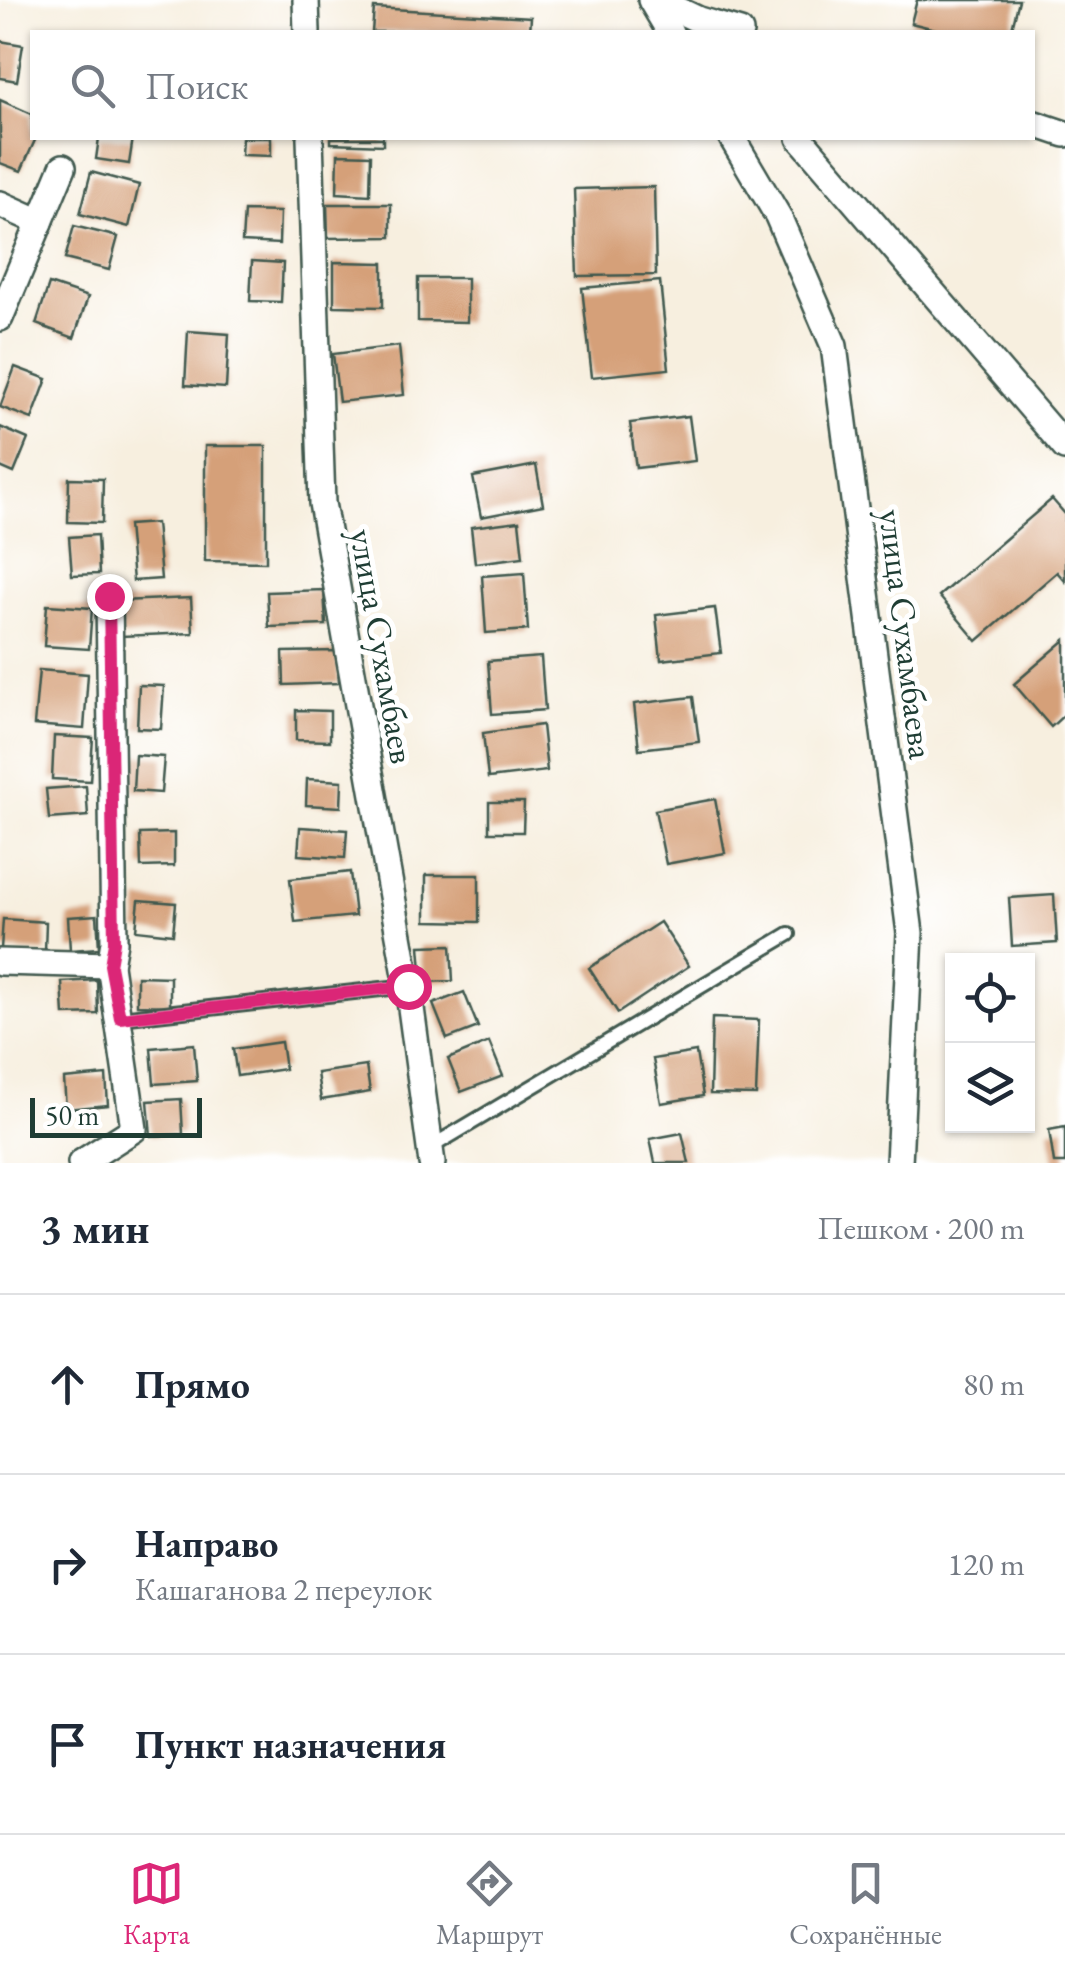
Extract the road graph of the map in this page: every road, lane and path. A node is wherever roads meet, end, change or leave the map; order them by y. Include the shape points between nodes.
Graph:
1 (306, 0) edge
2 (654, 0) edge
3 (704, 26) edge
4 (307, 30) edge
5 (669, 30) edge
6 (1035, 125) edge
7 (1065, 134) edge
8 (310, 140) edge
9 (733, 140) edge
10 (802, 140) edge
11 (63, 167) dead end
12 (0, 204) edge
13 (40, 222) junction
14 (0, 318) edge
15 (1065, 447) edge
16 (109, 596) dead end
17 (789, 934) dead end
18 (0, 962) edge
19 (110, 965) junction
20 (408, 986) junction
21 (120, 1018) junction
22 (432, 1155) edge
23 (81, 1163) edge
24 (900, 1163) edge

1 - 4 street
2 - 3 street
2 - 5 street
6 - 7 street
8 - 20 street, улица Сухамбаев via 322,504
9 - 24 street, улица Сухамбаева via 778,216 834,346 910,933
10 - 15 street
11 - 13 street
12 - 13 street
13 - 14 street
16 - 19 street
17 - 22 lane
18 - 19 street
19 - 21 street
20 - 21 lane
20 - 22 street, улица Сухамбаев
21 - 23 street via 134,1129

